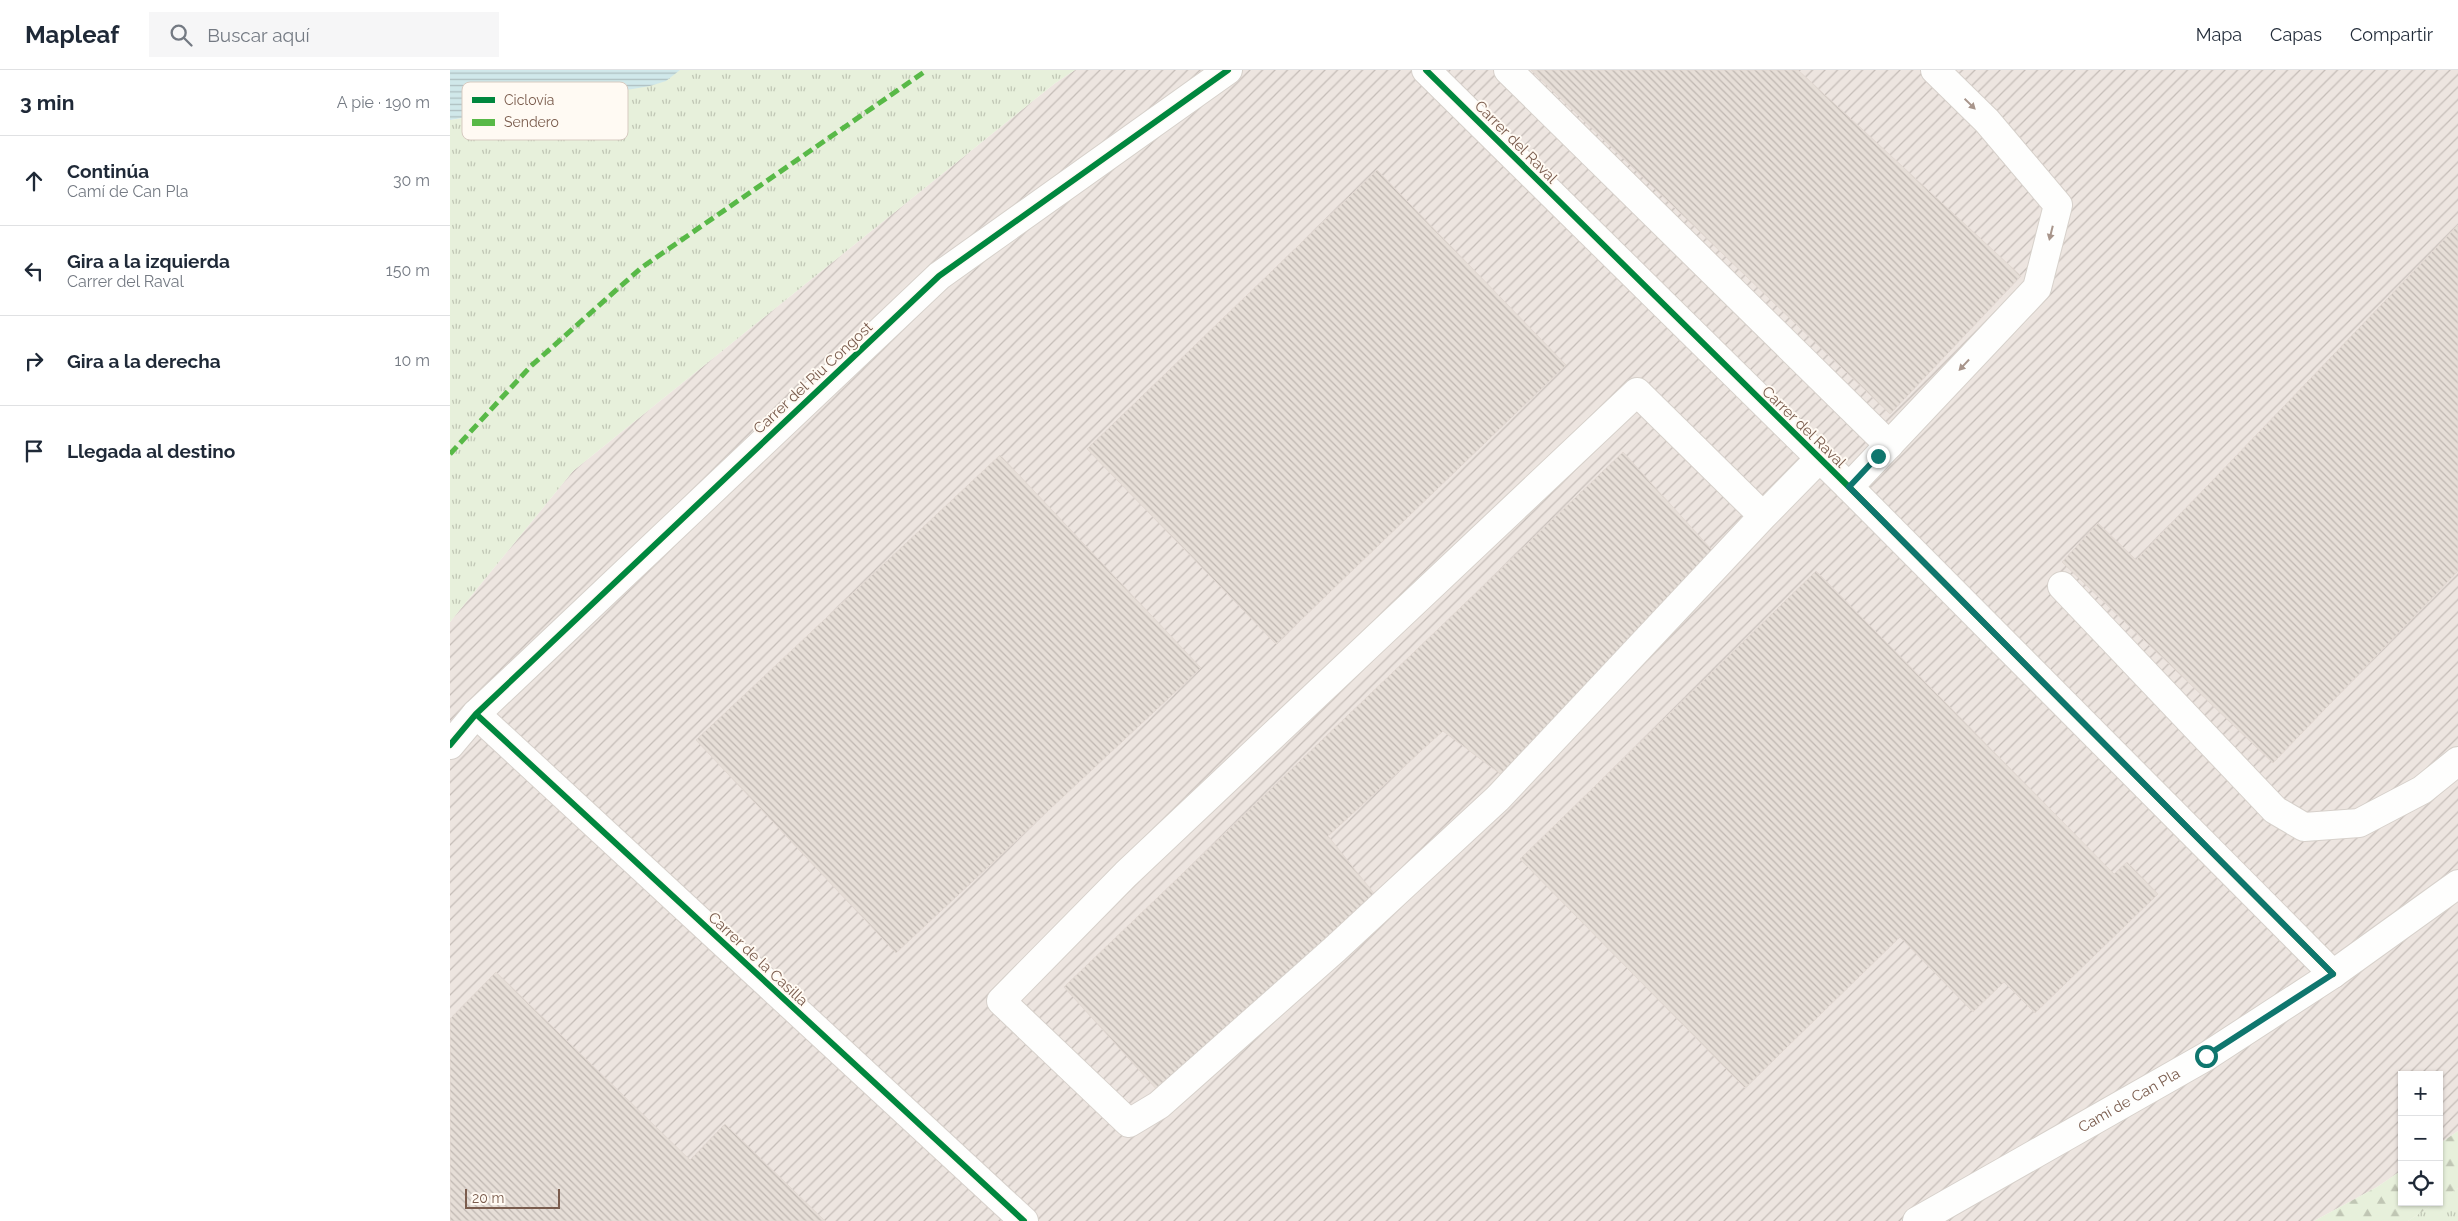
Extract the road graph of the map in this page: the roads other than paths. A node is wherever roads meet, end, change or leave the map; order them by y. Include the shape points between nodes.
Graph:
1 (1228, 70) edge
2 (1426, 70) edge
3 (1508, 70) edge
4 (1935, 70) edge
5 (1889, 445) junction
6 (1819, 459) junction
7 (1849, 487) junction
8 (1763, 516) junction
9 (2062, 586) dead end
10 (476, 714) junction
11 (450, 745) edge
12 (2458, 760) edge
13 (2458, 884) edge
14 (2333, 974) junction
15 (1024, 1221) edge
16 (1917, 1221) edge

1 - 10 street, Carrer del Riu Congost via 939,276
2 - 6 street, Carrer del Raval
3 - 5 street
4 -> 5 street via 1987,120 2058,205 2037,288
5 - 7 street
6 - 7 street, Carrer del Raval
6 - 8 street
7 - 14 street, Carrer del Raval
8 - 8 street via 1498,798 1335,949 1159,1105 1129,1123 1001,1001 1126,874 1637,392
9 - 12 street via 2275,810 2304,827 2359,824 2422,790
10 - 11 street, Carrer del Riu Congost
10 - 15 street, Carrer de la Casilla
13 - 14 street, Camí de Can Pla
14 - 16 street, Camí de Can Pla via 2206,1056

